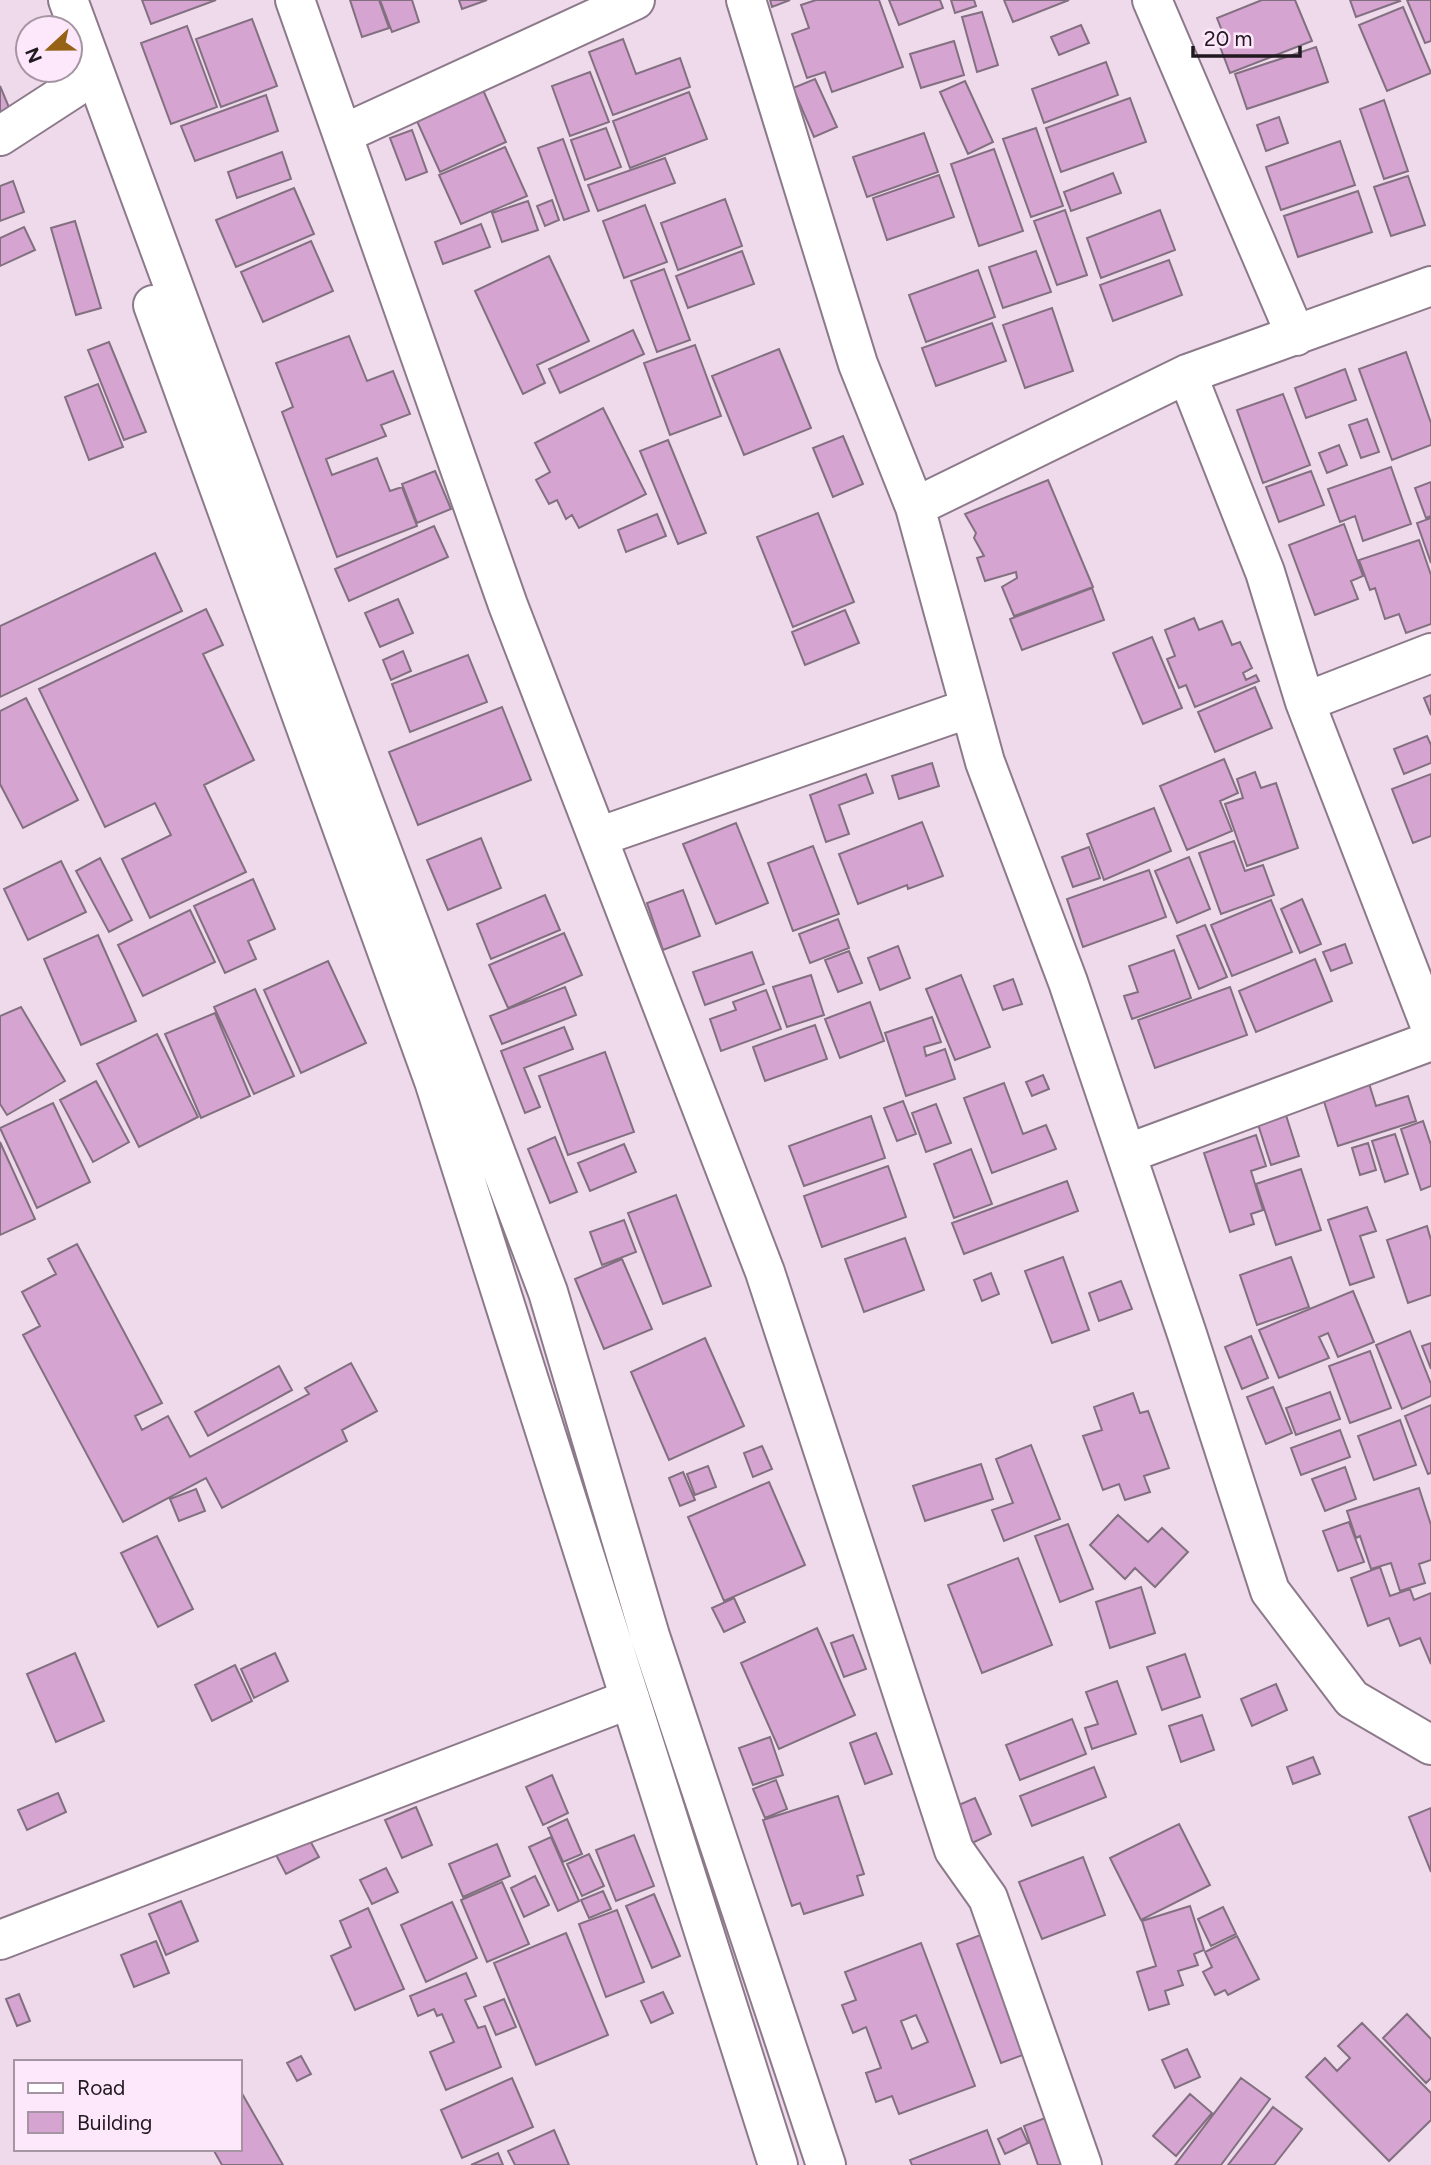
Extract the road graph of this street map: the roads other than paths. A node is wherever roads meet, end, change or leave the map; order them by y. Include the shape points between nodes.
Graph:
1 (68, 0) edge
2 (295, 0) edge
3 (635, 0) edge
4 (746, 0) edge
5 (1152, 0) edge
6 (64, 84) edge
7 (72, 84) edge
8 (343, 134) junction
9 (0, 135) edge
10 (1431, 286) edge
11 (1296, 336) junction
12 (1187, 374) junction
13 (915, 507) junction
14 (1431, 653) edge
15 (1306, 702) junction
16 (970, 708) junction
17 (598, 837) junction
18 (1431, 1028) edge
19 (1431, 1041) edge
20 (1126, 1154) junction
21 (630, 1699) junction
22 (1431, 1745) edge
23 (0, 1940) edge
24 (778, 2165) edge
25 (826, 2165) edge
26 (1082, 2165) edge

1 - 25 street via 548,1292 650,1636
2 - 8 street
3 - 8 street
4 - 13 street via 858,364
5 - 11 street
6 - 9 street
7 - 21 street via 434,1081
8 - 17 street via 508,605
10 - 11 street
11 - 12 street
12 - 13 street
12 - 15 street via 1265,572
13 - 16 street
14 - 15 street
15 - 18 street
16 - 17 street
16 - 20 street via 985,762 1068,982
17 - 26 street via 765,1272 954,1850 988,1898
19 - 20 street
20 - 22 street via 1270,1591 1352,1699
21 - 23 street
21 - 24 street

